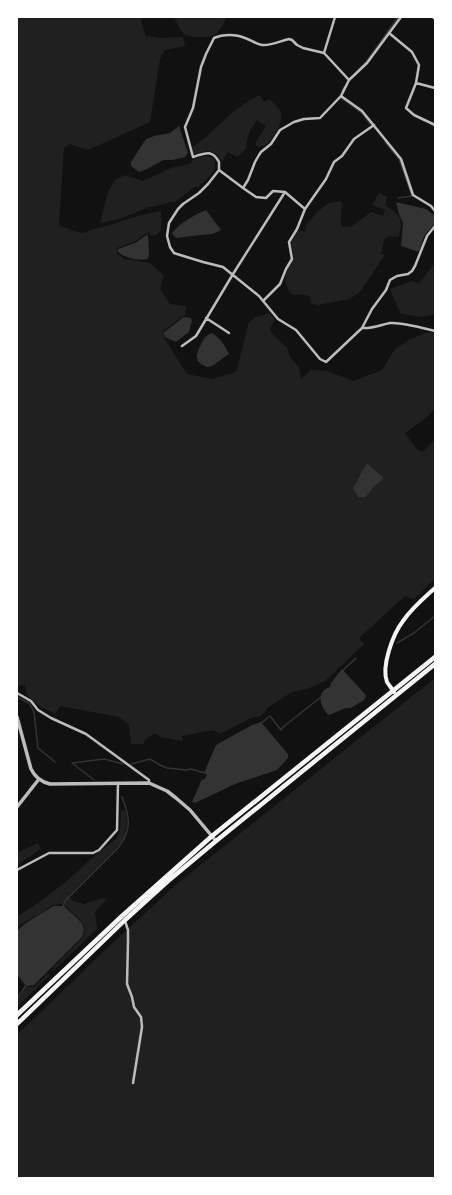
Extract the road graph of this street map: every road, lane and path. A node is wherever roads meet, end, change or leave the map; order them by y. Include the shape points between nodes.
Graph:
1 (335, 17) edge
2 (400, 17) edge
3 (433, 17) edge
4 (435, 19) edge
5 (389, 33) junction
6 (324, 53) junction
7 (349, 80) junction
8 (416, 82) junction
9 (435, 88) edge
10 (341, 97) junction
11 (374, 125) junction
12 (435, 125) edge
13 (219, 170) junction
14 (243, 188) junction
15 (285, 192) junction
16 (305, 208) junction
17 (435, 211) edge
18 (435, 226) edge
19 (233, 274) junction
20 (263, 301) junction
21 (206, 318) junction
22 (362, 328) junction
23 (435, 331) edge
24 (229, 333) dead end
25 (182, 346) dead end
26 (435, 588) edge
27 (435, 657) edge
28 (435, 664) edge
29 (393, 691) junction
30 (17, 693) edge
31 (397, 696) junction
32 (17, 716) edge
33 (38, 779) junction
34 (118, 783) junction
35 (150, 783) junction
36 (17, 807) edge
37 (212, 836) junction
38 (216, 841) junction
39 (17, 870) edge
40 (125, 920) junction
41 (17, 1015) edge
42 (17, 1024) edge
43 (133, 1083) dead end

1 - 6 street
2 - 5 street
3 - 4 street
5 - 7 street via 367,63
5 - 8 street via 412,52 419,65
6 - 7 street
6 - 13 street via 303,48 289,39 264,46 241,36 226,35 214,38 201,67 195,102 185,127 193,157 207,152 213,154 219,162
7 - 10 street
8 - 9 street
8 - 12 street via 406,108
10 - 11 street via 362,110
10 - 14 street via 320,118 294,122 280,130 271,144 259,155
11 - 16 street via 354,139 342,156 334,162 326,179
11 - 17 street via 401,159 413,195
13 - 14 street
13 - 19 street via 208,184 178,209 169,223 167,236 174,253 223,267
14 - 15 street via 256,197 266,198 274,191
15 - 16 street
15 - 19 street
16 - 20 street via 289,242 292,259 280,284
18 - 22 street via 427,236 412,271 390,280
19 - 20 street
19 - 21 street
20 - 22 street via 278,319 296,330 323,362 329,360
21 - 24 street
21 - 25 street via 196,336
22 - 23 street via 370,329 397,323
26 - 29 main road via 413,608 397,630 389,652 386,672 387,682
27 - 29 highway
28 - 31 highway
29 - 31 main road
29 - 37 highway
30 - 35 street via 51,718 86,734
31 - 38 highway
32 - 33 street via 31,768
33 - 34 street via 50,784
33 - 36 street
34 - 35 street
34 - 39 street via 117,830 99,850 93,853 49,853
35 - 37 street via 176,798
37 - 38 street
37 - 41 highway
38 - 40 highway
40 - 42 highway
40 - 43 street via 128,930 127,984 134,1007 141,1017 142,1027

